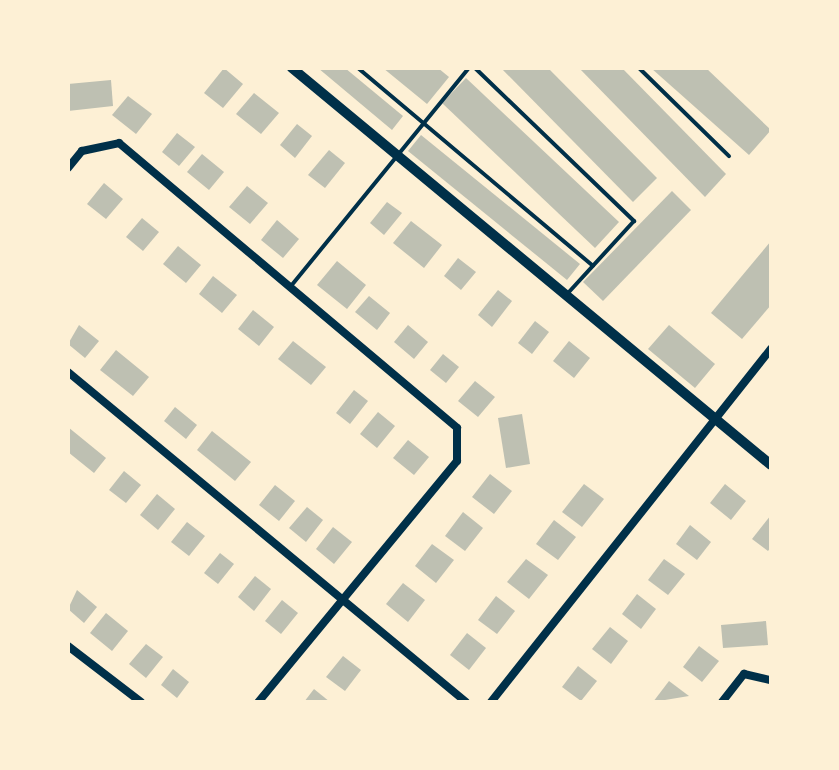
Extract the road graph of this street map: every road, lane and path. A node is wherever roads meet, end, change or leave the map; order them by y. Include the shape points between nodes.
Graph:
1 (292, 68) edge
2 (358, 68) edge
3 (472, 68) edge
4 (639, 68) edge
5 (424, 123) junction
6 (396, 156) junction
7 (729, 156) dead end
8 (68, 168) edge
9 (593, 266) junction
10 (291, 286) junction
11 (567, 294) junction
12 (771, 349) edge
13 (68, 372) edge
14 (710, 418) junction
15 (771, 465) edge
16 (343, 598) junction
17 (68, 646) edge
18 (771, 680) edge
19 (141, 702) edge
20 (258, 702) edge
21 (466, 702) edge
22 (491, 702) edge
23 (722, 702) edge

1 - 6 street
2 - 5 lane
3 - 5 lane
3 - 9 lane via 634,221
4 - 7 lane
5 - 6 lane
5 - 9 lane
6 - 10 lane
6 - 11 street
8 - 10 street via 82,151 119,143
9 - 11 lane
10 - 16 street via 457,428 457,461
11 - 14 street
12 - 14 street
13 - 16 street
14 - 15 street
14 - 22 street
16 - 20 street
16 - 21 street
17 - 19 street
18 - 23 street via 744,674

